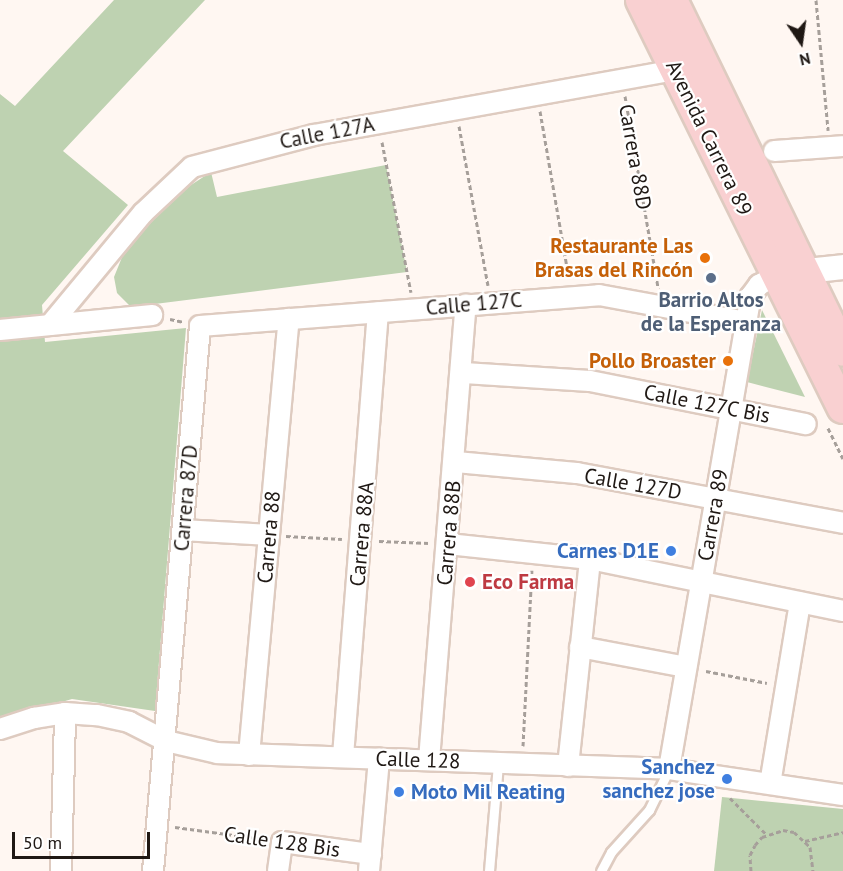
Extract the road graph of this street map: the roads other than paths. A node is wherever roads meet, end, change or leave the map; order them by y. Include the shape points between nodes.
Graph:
1 (641, 0) edge
2 (672, 0) edge
3 (675, 70) junction
4 (836, 146) edge
5 (774, 151) dead end
6 (843, 267) edge
7 (790, 273) junction
8 (466, 305) junction
9 (378, 312) junction
10 (152, 315) road end
11 (289, 319) junction
12 (746, 322) junction
13 (50, 325) junction
14 (200, 326) joint
15 (0, 330) edge
16 (843, 350) edge
17 (464, 373) junction
18 (843, 408) edge
19 (731, 409) junction
20 (806, 424) dead end
21 (456, 462) junction
22 (716, 499) junction
23 (843, 523) edge
24 (183, 530) junction
25 (269, 535) junction
26 (448, 544) junction
27 (590, 559) junction
28 (701, 583) junction
29 (800, 602) junction
30 (843, 611) edge
31 (580, 647) junction
32 (686, 667) junction
33 (65, 713) junction
34 (0, 729) edge
35 (166, 741) junction
36 (249, 755) junction
37 (342, 756) junction
38 (379, 758) junction
39 (429, 760) junction
40 (498, 763) junction
41 (568, 765) junction
42 (669, 769) junction
43 (770, 784) junction
44 (843, 795) edge
45 (370, 863) edge
46 (61, 871) edge
47 (153, 871) edge
48 (278, 871) edge
49 (489, 871) edge
50 (601, 871) edge

1 - 3 main road, Avenida Carrera 89
2 - 7 main road, Avenida Carrera 89
3 - 7 main road, Avenida Carrera 89
3 - 13 street, Calle 127A via 378,123 237,152 192,166 143,213
4 - 5 street
6 - 7 street
7 - 12 street, Carrera 89 via 754,290
7 - 16 main road
7 - 18 main road
8 - 9 street, Calle 127C
8 - 12 street, Calle 127C via 599,295
8 - 17 street, Carrera 88B
9 - 11 street, Calle 127C
9 - 37 street, Carrera 88A
10 - 13 street
11 - 14 street, Calle 127C
11 - 25 street, Carrera 88
12 - 19 street, Carrera 89
13 - 15 street
14 - 24 street, Carrera 87D
17 - 19 street, Calle 127C Bis via 590,381
17 - 21 street, Carrera 88B
19 - 20 street, Calle 127C Bis
19 - 22 street, Carrera 89
21 - 22 street, Calle 127D via 577,473
21 - 26 street, Carrera 88B
22 - 23 street, Calle 127D
22 - 28 street, Carrera 89
24 - 25 street
24 - 35 street, Carrera 87D
25 - 36 street, Carrera 88
26 - 27 street
26 - 39 street, Carrera 88B
27 - 28 street
27 - 31 street
28 - 29 street
28 - 32 street, Carrera 89
29 - 30 street
29 - 43 street
31 - 32 street
31 - 41 street
32 - 42 street, Carrera 89
33 - 34 street, Calle 128
33 - 35 street, Calle 128 via 129,722
33 - 46 street
35 - 36 street, Calle 128 via 217,753
35 - 47 street, Carrera 87D
36 - 37 street, Calle 128
37 - 38 street, Calle 128
38 - 39 street, Calle 128
38 - 45 street
39 - 40 street, Calle 128
40 - 41 street, Calle 128
40 - 49 lane
41 - 42 street, Calle 128
42 - 43 street, Calle 128
42 - 50 lane via 649,810 611,852
43 - 44 street, Calle 128
45 - 48 street, Calle 128 Bis via 282,842

